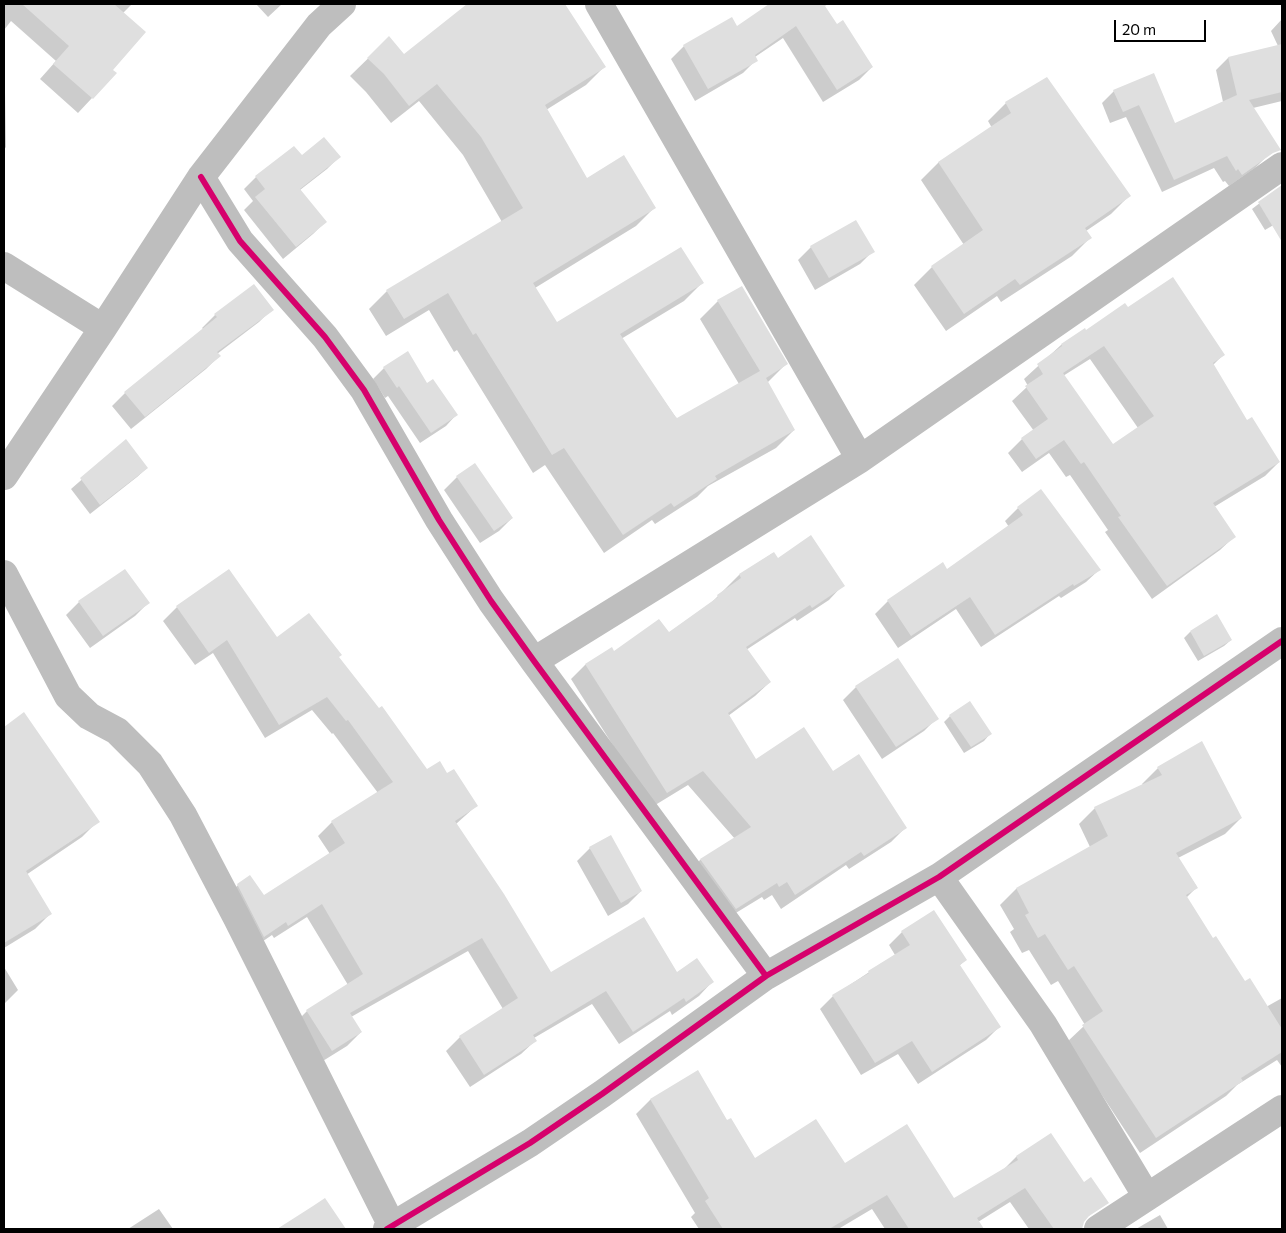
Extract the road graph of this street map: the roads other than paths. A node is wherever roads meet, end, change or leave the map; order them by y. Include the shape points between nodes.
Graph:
1 (342, 4) edge
2 (599, 4) edge
3 (1282, 166) edge
4 (201, 177) junction
5 (4, 266) edge
6 (103, 328) junction
7 (860, 458) junction
8 (4, 476) edge
9 (4, 574) edge
10 (1282, 641) edge
11 (534, 661) junction
12 (939, 877) junction
13 (766, 976) junction
14 (1282, 1109) edge
15 (1147, 1197) junction
16 (389, 1228) edge
17 (1098, 1229) edge

1 - 4 street via 319,25
2 - 7 street
3 - 7 street
4 - 6 street
4 - 11 street via 240,241 325,337 364,390 439,520
5 - 6 street
6 - 8 street
7 - 11 street
9 - 16 street via 68,696 90,716 117,731 150,764 183,815
10 - 12 street
11 - 13 street
12 - 13 street
12 - 15 street via 1043,1024
13 - 16 street via 530,1143
14 - 15 street
15 - 17 street

